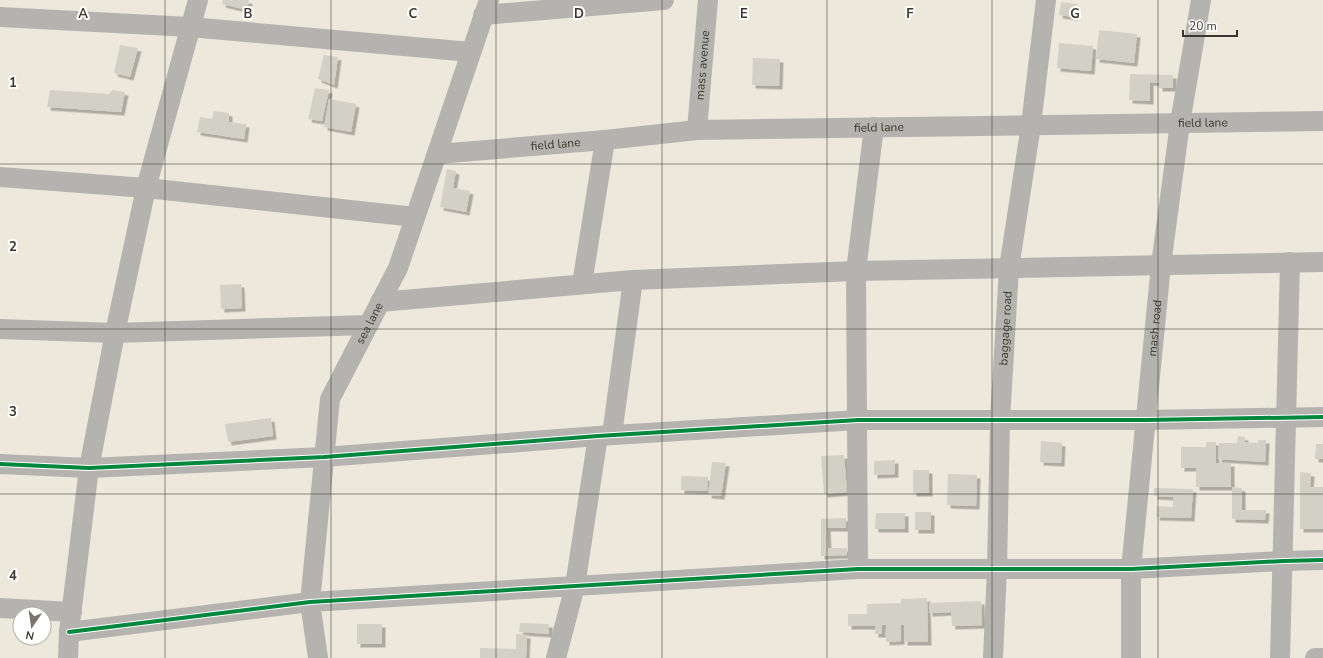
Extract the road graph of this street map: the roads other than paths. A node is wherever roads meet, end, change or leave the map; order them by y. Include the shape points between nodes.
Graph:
1 (198, 0) edge
2 (664, 0) edge
3 (708, 0) edge
4 (1046, 0) edge
5 (1201, 0) edge
6 (486, 7) edge
7 (0, 17) edge
8 (190, 27) junction
9 (471, 52) junction
10 (1323, 121) edge
11 (1180, 123) junction
12 (1031, 125) junction
13 (874, 128) junction
14 (697, 130) junction
15 (605, 140) junction
16 (437, 154) junction
17 (0, 177) edge
18 (146, 188) junction
19 (415, 217) junction
20 (1290, 262) junction
21 (1323, 262) edge
22 (1161, 265) junction
23 (1009, 268) junction
24 (856, 271) junction
25 (633, 280) junction
26 (582, 284) junction
27 (380, 302) junction
28 (368, 325) junction
29 (0, 328) edge
30 (115, 333) junction
31 (1323, 417) edge
32 (1286, 418) junction
33 (858, 420) junction
34 (1146, 420) junction
35 (1000, 421) junction
36 (605, 435) junction
37 (324, 457) junction
38 (0, 464) edge
39 (89, 468) junction
40 (1323, 560) edge
41 (1283, 561) junction
42 (997, 568) junction
43 (858, 569) junction
44 (1131, 569) junction
45 (575, 586) junction
46 (310, 602) junction
47 (0, 608) edge
48 (72, 612) junction
49 (69, 632) junction
50 (68, 658) edge
51 (318, 658) edge
52 (556, 658) edge
53 (993, 658) edge
54 (1131, 658) edge
55 (1280, 658) edge
56 (1316, 658) edge
57 (1323, 658) edge

1 - 8 street
2 - 6 street
3 - 14 street, mass avenue
4 - 12 street, baggage road
5 - 11 street, mash road
6 - 9 street, sea lane
7 - 8 street
8 - 9 street
8 - 18 street
9 - 16 street, sea lane
10 - 11 street, field lane
11 - 12 street, field lane
11 - 22 street, mash road
12 - 13 street, field lane
12 - 23 street, baggage road
13 - 14 street, field lane
13 - 24 street
14 - 15 street, field lane
15 - 16 street, field lane
15 - 26 street
16 - 19 street, sea lane
17 - 18 street
18 - 19 street
18 - 30 street
19 - 27 street, sea lane via 398,268
20 - 21 street
20 - 22 street
20 - 32 street
22 - 23 street
22 - 34 street, mash road
23 - 24 street
23 - 35 street, baggage road
24 - 25 street
24 - 33 street
25 - 26 street
25 - 36 street
26 - 27 street
27 - 28 street, sea lane
28 - 30 street
28 - 37 street, sea lane via 330,399
29 - 30 street
30 - 39 street
31 - 32 street
32 - 34 street
32 - 41 street
33 - 35 street
33 - 36 street
33 - 43 street
34 - 35 street
34 - 44 street, mash road
35 - 42 street, baggage road
36 - 37 street
36 - 45 street
37 - 39 street
37 - 46 street, sea lane
38 - 39 street
39 - 48 street
40 - 41 street
41 - 44 street
41 - 55 street
42 - 43 street
42 - 44 street
42 - 53 street, baggage road
43 - 45 street
44 - 54 street, mash road
45 - 46 street
45 - 52 street
46 - 49 street
46 - 51 street, sea lane
47 - 48 street
48 - 49 street
49 - 50 street
56 - 57 street

